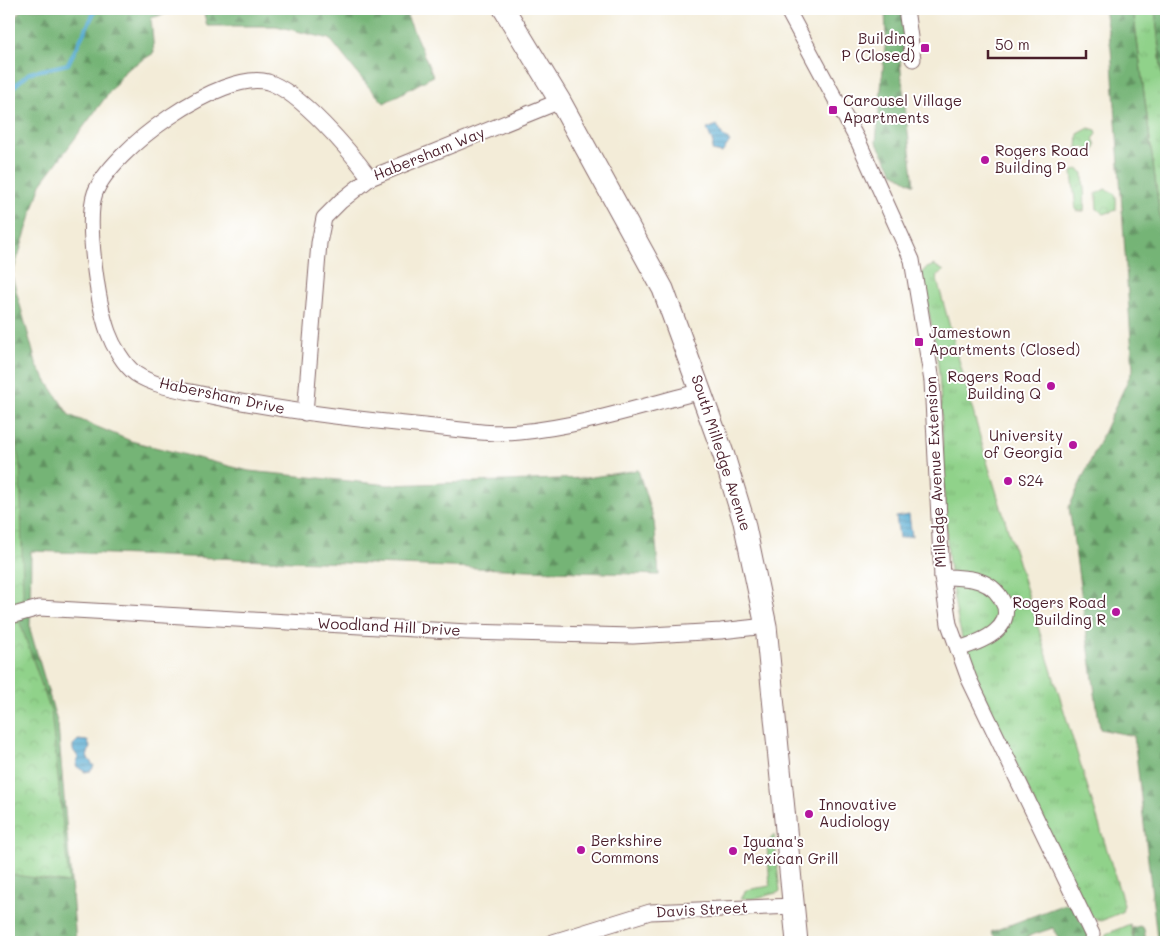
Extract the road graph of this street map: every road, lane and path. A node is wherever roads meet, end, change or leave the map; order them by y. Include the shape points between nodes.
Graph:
1 (504, 9) edge
2 (787, 9) edge
3 (906, 9) edge
4 (913, 59) dead end
5 (560, 101) junction
6 (370, 178) junction
7 (702, 391) junction
8 (305, 413) junction
9 (942, 577) junction
10 (14, 615) dead end
11 (766, 626) junction
12 (958, 649) junction
13 (795, 906) junction
14 (1092, 934) dead end
15 (553, 942) edge
16 (797, 942) edge

1 - 5 main road, South Milledge Avenue
2 - 9 street, Milledge Avenue Extension via 859,143 912,260 932,381
3 - 4 street
5 - 6 street, Habersham Way
5 - 7 main road, South Milledge Avenue via 663,289
6 - 8 street, Habersham Way via 324,218 319,243
6 - 8 street, Habersham Drive via 348,149 317,118 279,87 257,80 231,84 204,96 138,140 105,176 94,199 91,229 102,307 108,332 123,360 136,374 162,385
7 - 8 street, Habersham Drive via 567,426 516,432 473,431
7 - 11 main road, South Milledge Avenue via 744,522
9 - 12 street, Milledge Avenue Extension via 948,624
9 - 12 street via 968,577 986,583 996,590 1006,610 998,630
10 - 11 street, Woodland Hill Drive via 39,608 468,632 633,636
11 - 13 main road, South Milledge Avenue
12 - 14 street, Milledge Avenue Extension via 1017,782
13 - 15 street, Davis Street via 650,912
13 - 16 main road, South Milledge Avenue

